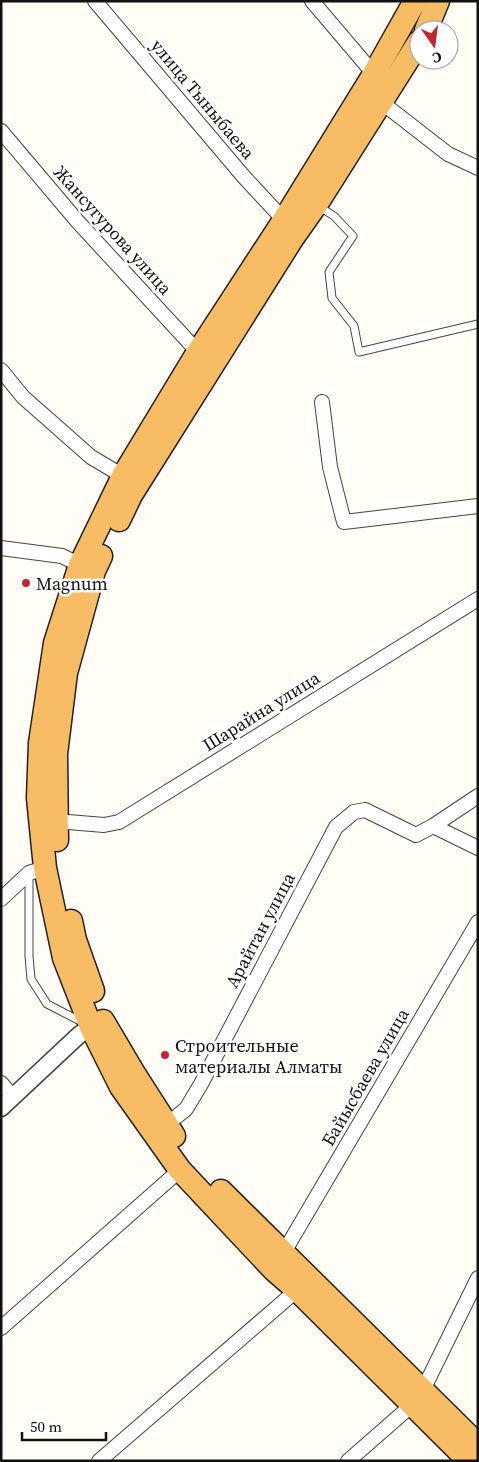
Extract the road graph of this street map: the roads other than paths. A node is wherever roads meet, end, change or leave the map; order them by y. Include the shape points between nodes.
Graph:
1 (95, 1) edge
2 (312, 1) edge
3 (415, 1) edge
4 (438, 1) edge
5 (430, 20) edge
6 (409, 54) edge
7 (382, 87) junction
8 (1, 131) edge
9 (478, 168) edge
10 (316, 205) junction
11 (284, 220) junction
12 (478, 324) edge
13 (198, 352) junction
14 (1, 370) edge
15 (322, 402) dead end
16 (123, 476) junction
17 (478, 506) edge
18 (1, 548) edge
19 (80, 565) junction
20 (478, 599) edge
21 (478, 796) edge
22 (56, 821) junction
23 (433, 826) junction
24 (478, 848) edge
25 (37, 871) junction
26 (1, 899) edge
27 (478, 922) edge
28 (97, 1024) junction
29 (1, 1083) edge
30 (7, 1103) edge
31 (166, 1125) junction
32 (180, 1170) junction
33 (284, 1252) junction
34 (478, 1278) edge
35 (297, 1290) junction
36 (1, 1328) edge
37 (417, 1397) junction
38 (478, 1445) edge
39 (100, 1461) edge
40 (348, 1461) edge
41 (469, 1461) edge

1 - 11 street, улица Тыныбаева
2 - 7 street
3 - 7 highway
4 - 5 highway
6 - 7 highway
7 - 9 street via 448,154
7 - 10 highway
7 - 11 highway
8 - 13 street, Жансугурова улица via 78,222
10 - 12 lane via 334,216 353,236 329,272 332,298 354,326 359,352
10 - 22 highway via 131,495 94,571 66,673 56,754
11 - 13 highway
13 - 16 highway
14 - 16 street via 23,397 91,457
15 - 17 street via 330,467 344,522
16 - 19 highway
18 - 19 street via 62,556
19 - 25 highway via 54,643 40,743
20 - 22 street, Шарайна улица via 119,822 104,825
21 - 23 street
22 - 28 highway via 57,851 75,940
23 - 24 street
23 - 31 street, Арайтан улица via 416,835 365,810 354,812 336,827 201,1084 186,1109
25 - 26 street
25 - 28 highway via 64,958
25 - 28 lane via 29,956 32,980 47,1004
27 - 33 street, Байысбаева улица
28 - 30 street via 79,1035
28 - 31 highway
28 - 32 highway via 121,1087
29 - 30 street
31 - 33 highway via 232,1204
32 - 35 highway via 274,1270
32 - 36 street
33 - 37 highway
34 - 37 street
35 - 37 highway
35 - 39 street
37 - 38 highway
37 - 40 street
37 - 41 highway

